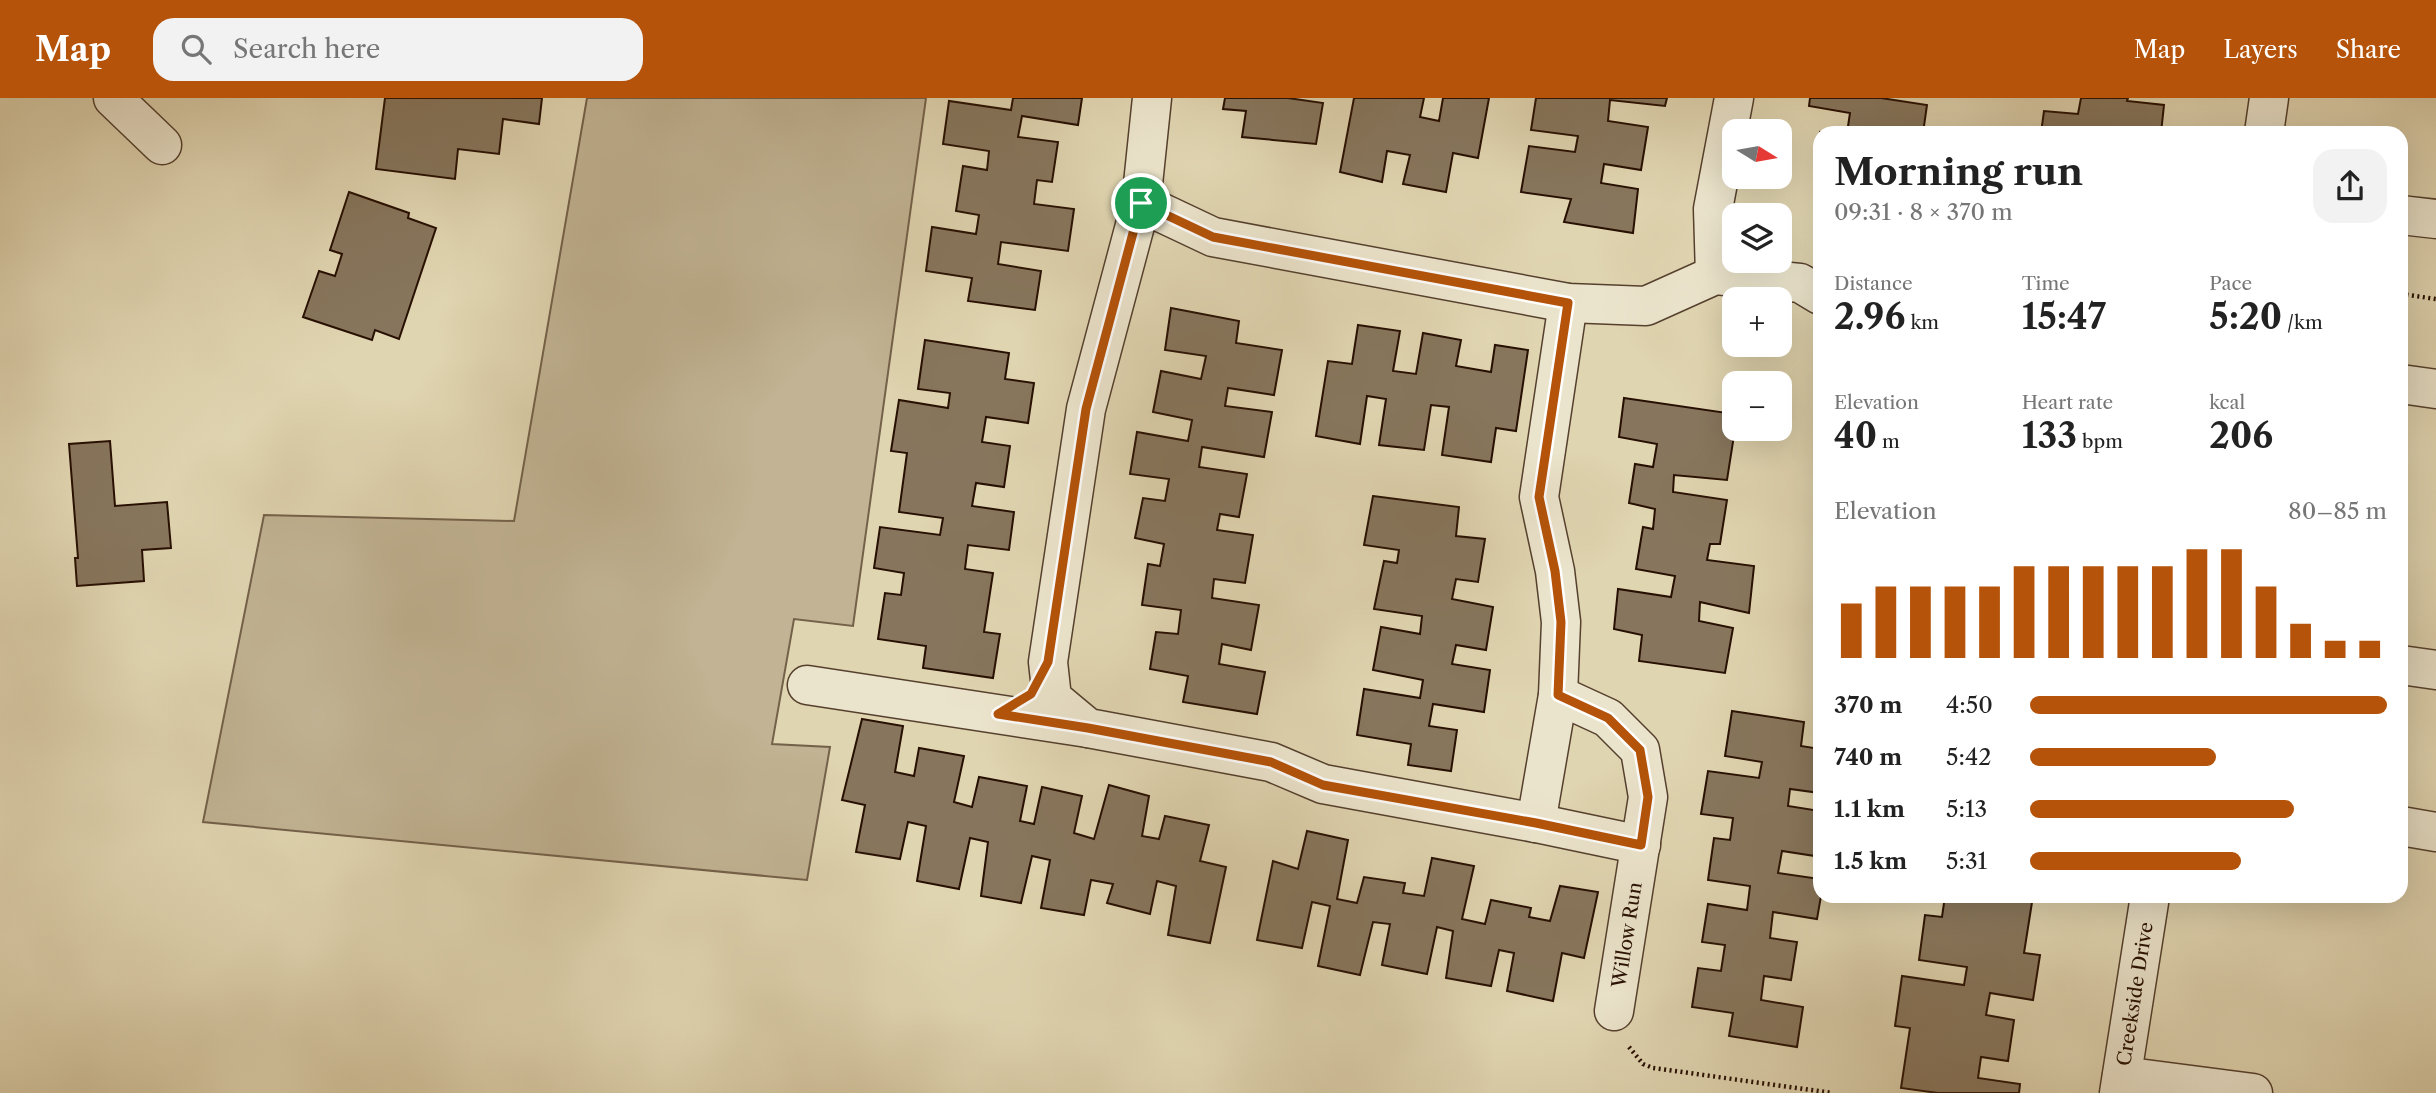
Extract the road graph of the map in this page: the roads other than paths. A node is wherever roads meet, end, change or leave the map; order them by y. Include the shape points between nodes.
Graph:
1 (113, 98) edge
2 (1152, 98) edge
3 (1734, 98) edge
4 (2269, 98) edge
5 (2265, 126) edge
6 (162, 145) dead end
7 (1141, 203) junction
8 (2408, 216) edge
9 (2436, 219) edge
10 (1715, 275) junction
11 (1813, 291) edge
12 (1568, 303) junction
13 (2408, 385) edge
14 (2436, 389) edge
15 (2408, 666) edge
16 (2436, 670) edge
17 (1050, 680) junction
18 (807, 685) dead end
19 (1558, 695) junction
20 (998, 714) junction
21 (1088, 728) junction
22 (1536, 823) junction
23 (2408, 827) edge
24 (2436, 832) edge
25 (1641, 845) junction
26 (2149, 903) edge
27 (1614, 1011) road end
28 (2121, 1085) edge
29 (2253, 1093) edge

1 - 6 street
2 - 7 street
3 - 10 street via 1713,209
4 - 5 street
7 - 12 street via 1213,237
7 - 17 street via 1086,409
8 - 9 street
10 - 11 street via 1800,283
10 - 12 street via 1646,306
12 - 19 street via 1539,497 1561,622
13 - 14 street
15 - 16 street
17 - 20 street
17 - 21 street
18 - 20 street
19 - 22 street
19 - 25 street, Willow Run via 1608,718 1640,750 1648,797
20 - 21 street
21 - 22 street via 1271,762 1323,785
22 - 25 street
23 - 24 street
25 - 27 street, Willow Run
26 - 28 street, Creekside Drive
28 - 29 street

